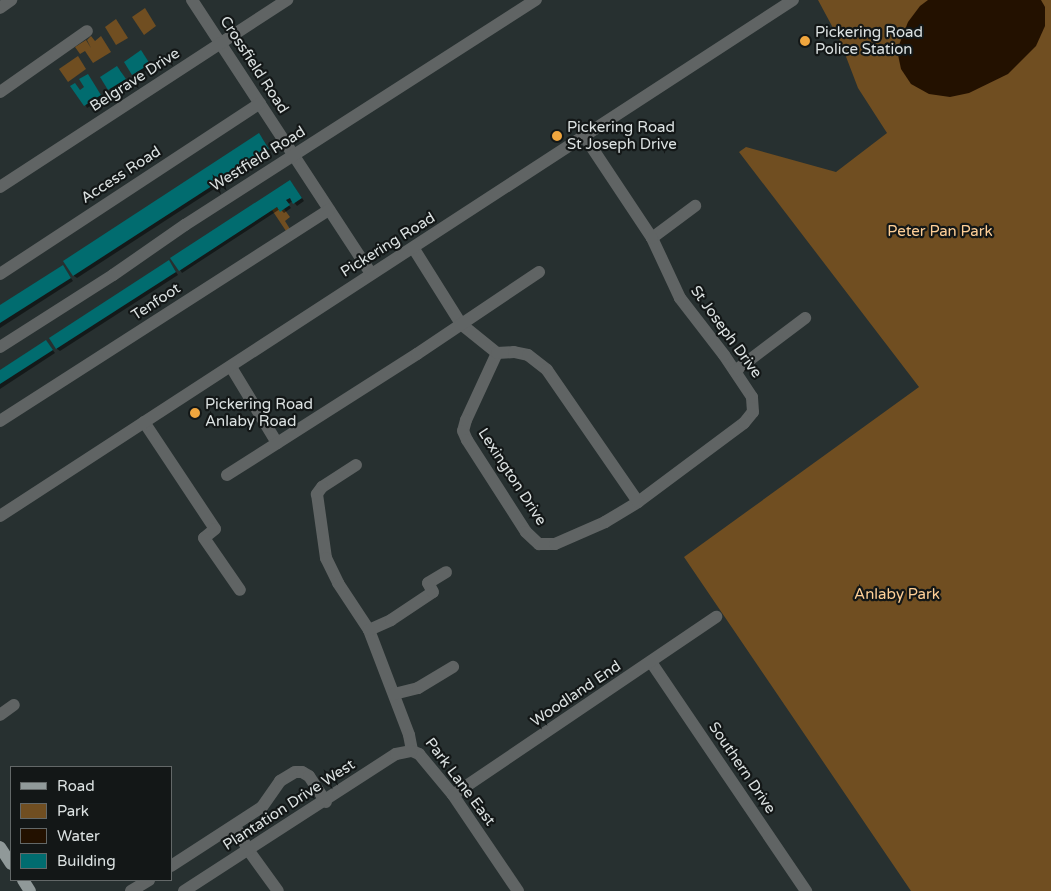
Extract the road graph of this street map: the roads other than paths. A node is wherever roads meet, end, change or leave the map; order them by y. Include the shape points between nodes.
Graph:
1 (11, 0) edge
2 (192, 0) edge
3 (287, 0) edge
4 (536, 0) edge
5 (793, 0) edge
6 (0, 8) edge
7 (87, 31) dead end
8 (221, 43) junction
9 (0, 92) edge
10 (260, 103) junction
11 (585, 137) junction
12 (294, 156) junction
13 (0, 187) edge
14 (695, 206) dead end
15 (329, 210) junction
16 (652, 238) junction
17 (414, 249) junction
18 (539, 272) dead end
19 (0, 274) edge
20 (371, 274) junction
21 (804, 318) dead end
22 (461, 324) junction
23 (0, 347) edge
24 (497, 353) junction
25 (231, 367) junction
26 (735, 371) junction
27 (0, 421) edge
28 (144, 422) junction
29 (277, 442) junction
30 (356, 465) dead end
31 (676, 473) joint
32 (227, 475) dead end
33 (638, 502) junction
34 (0, 516) edge
35 (446, 572) dead end
36 (240, 590) dead end
37 (716, 617) dead end
38 (369, 630) junction
39 (650, 662) junction
40 (453, 667) dead end
41 (394, 694) junction
42 (14, 705) dead end
43 (0, 715) edge
44 (412, 751) junction
45 (453, 795) junction
46 (326, 802) junction
47 (235, 826) junction
48 (0, 847) edge
49 (249, 851) junction
50 (7, 864) edge
51 (172, 865) edge
52 (147, 881) edge
53 (131, 891) edge
54 (184, 891) edge
55 (278, 891) edge
56 (518, 891) edge
57 (806, 891) edge

1 - 6 street
2 - 8 street, Crossfield Road
3 - 8 street, Belgrave Drive
4 - 12 street, Westfield Road
5 - 11 street, Pickering Road
7 - 9 street
8 - 10 street, Crossfield Road
8 - 13 street, Belgrave Drive
10 - 12 street, Crossfield Road
10 - 19 street, Access Road
11 - 16 street, St Joseph Drive
11 - 17 street, Pickering Road
12 - 15 street, Crossfield Road
12 - 23 street, Westfield Road
14 - 16 street
15 - 20 street, Crossfield Road
15 - 27 street, Tenfoot
16 - 26 street, St Joseph Drive via 680,298
17 - 20 street, Pickering Road
17 - 22 street
18 - 22 street
20 - 25 street, Pickering Road
21 - 26 street
22 - 24 street
22 - 29 street
24 - 33 street via 528,355 547,370
24 - 33 street, Lexington Drive via 464,431 526,532 538,544 555,544 605,522
25 - 28 street, Pickering Road
25 - 29 street
26 - 31 street, St Joseph Drive via 752,397 753,412 744,423
28 - 34 street, Pickering Road
28 - 36 street via 215,529 204,538
29 - 32 street
30 - 38 street, Park Lane East via 322,487 317,494 317,502 326,558 338,583
31 - 33 street, Lexington Drive
35 - 38 street via 428,583 433,592 391,620
37 - 39 street, Woodland End
38 - 41 street, Park Lane East
39 - 45 street, Woodland End
39 - 57 street, Southern Drive
40 - 41 street via 418,688
41 - 44 street, Park Lane East via 410,735
42 - 43 street
44 - 45 street, Park Lane East via 419,754
44 - 46 street, Plantation Drive West via 396,754
45 - 56 street, Park Lane East
46 - 47 street via 309,776 295,772 280,781 262,808
46 - 49 street, Plantation Drive West
47 - 49 street
47 - 51 street
48 - 50 main road
49 - 54 street, Plantation Drive West
49 - 55 street
52 - 53 street

